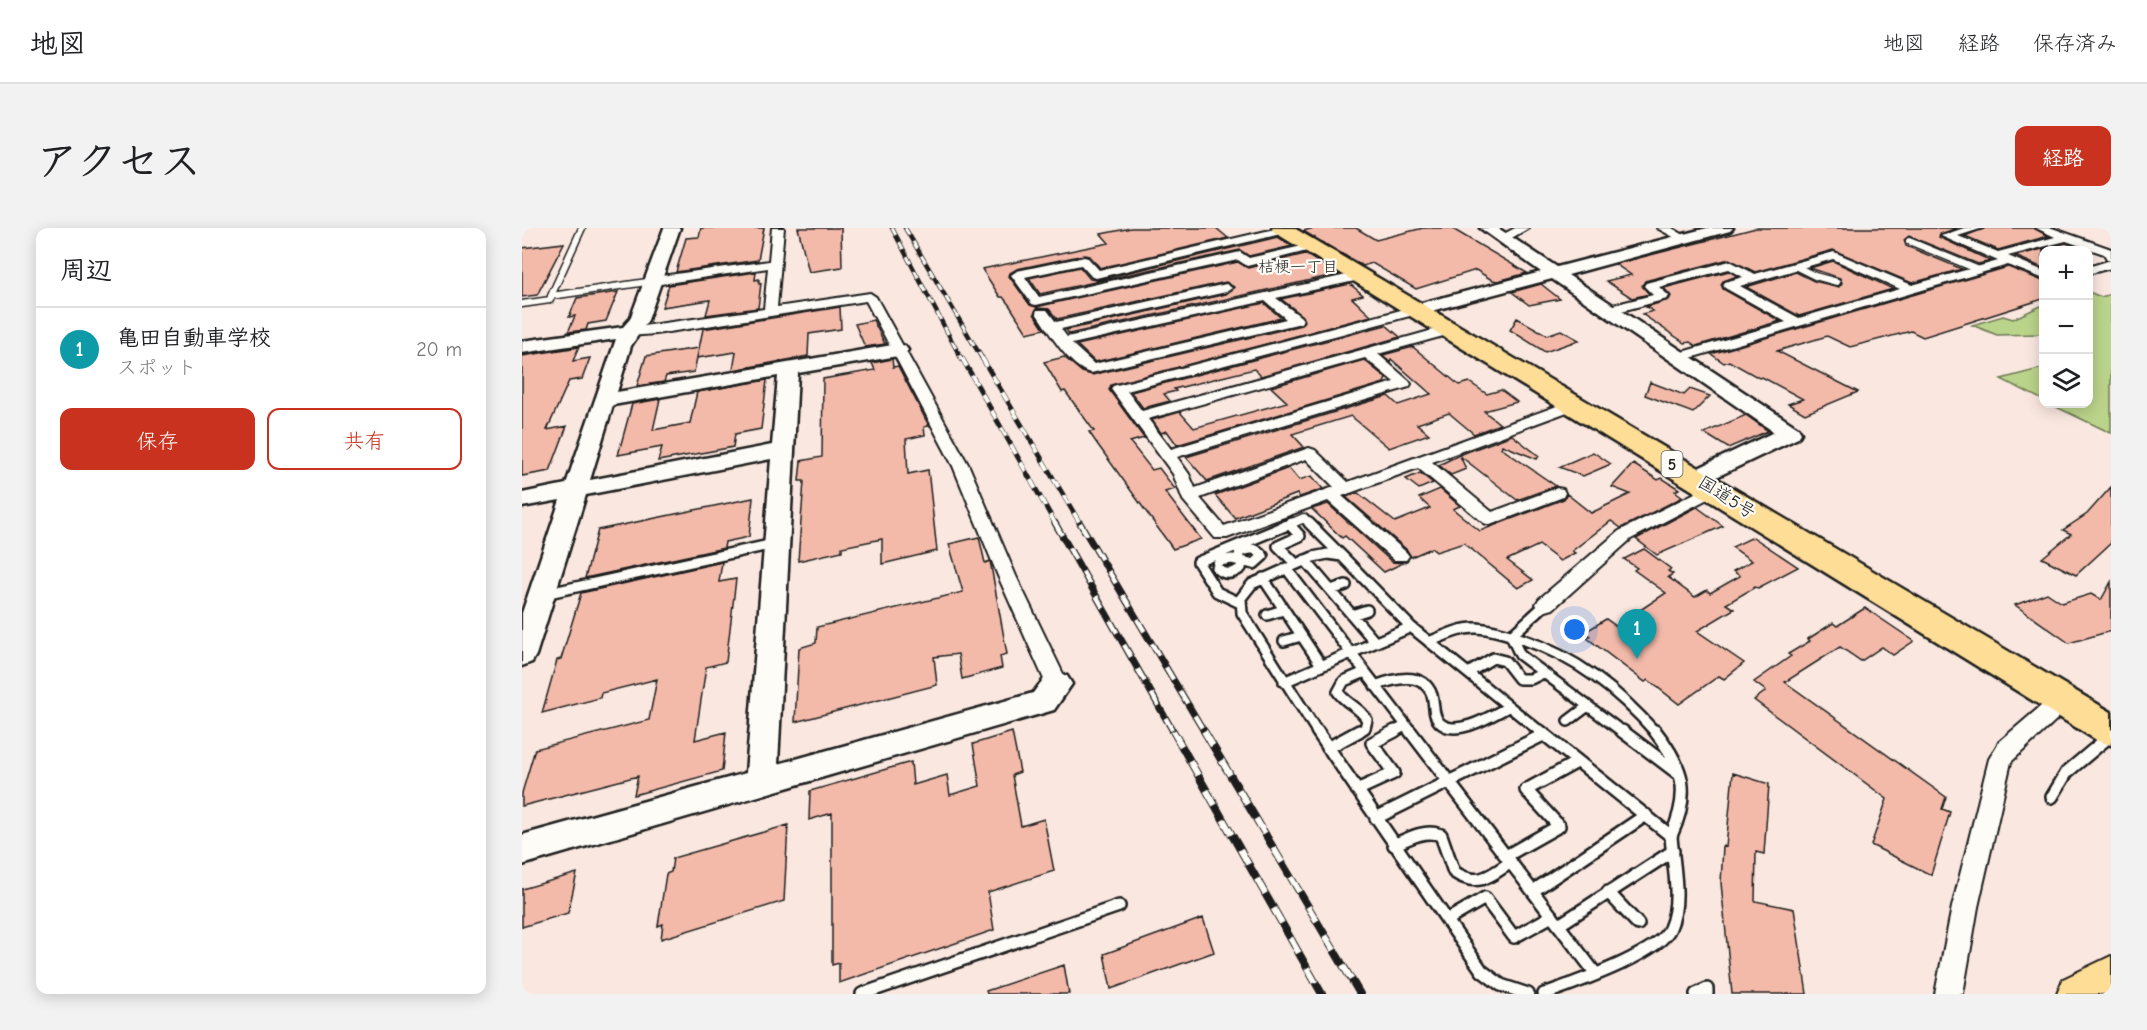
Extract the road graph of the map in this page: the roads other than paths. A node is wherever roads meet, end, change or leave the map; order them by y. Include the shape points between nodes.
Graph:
1 (582, 228) edge
2 (672, 228) edge
3 (778, 228) edge
4 (1523, 228) edge
5 (1663, 228) edge
6 (1725, 228) edge
7 (1977, 228) edge
8 (2042, 228) edge
9 (1283, 229) edge
10 (1496, 233) edge
11 (2066, 237) junction
12 (1683, 238) junction
13 (1909, 241) dead end
14 (1311, 247) junction
15 (2111, 257) edge
16 (2003, 259) junction
17 (774, 264) junction
18 (2111, 264) edge
19 (1795, 266) junction
20 (2093, 269) edge
21 (1979, 270) junction
22 (1554, 272) junction
23 (2039, 273) edge
24 (1360, 276) junction
25 (1754, 278) junction
26 (654, 281) junction
27 (1837, 282) dead end
28 (1226, 288) dead end
29 (1912, 290) junction
30 (1267, 295) junction
31 (551, 296) junction
32 (522, 304) edge
33 (1416, 310) junction
34 (1610, 310) junction
35 (770, 313) junction
36 (1042, 313) dead end
37 (1796, 322) junction
38 (1052, 327) junction
39 (1449, 330) junction
40 (629, 332) junction
41 (1062, 342) junction
42 (522, 347) edge
43 (898, 350) junction
44 (1368, 352) junction
45 (1680, 357) junction
46 (788, 369) junction
47 (604, 400) junction
48 (1573, 405) junction
49 (1138, 417) junction
50 (783, 450) junction
51 (1167, 455) junction
52 (1421, 462) junction
53 (1704, 484) junction
54 (576, 490) junction
55 (1338, 491) junction
56 (1557, 493) dead end
57 (1189, 496) junction
58 (522, 500) edge
59 (1289, 524) junction
60 (777, 543) junction
61 (1342, 556) junction
62 (1400, 556) dead end
63 (1305, 560) junction
64 (1240, 561) junction
65 (1256, 563) junction
66 (1291, 566) junction
67 (1218, 570) junction
68 (1205, 576) junction
69 (1265, 578) junction
70 (1346, 585) dead end
71 (1330, 590) junction
72 (542, 594) junction
73 (1240, 603) junction
74 (1546, 604) joint
75 (1283, 610) junction
76 (1367, 610) dead end
77 (1267, 615) dead end
78 (1352, 615) junction
79 (1411, 627) junction
80 (1301, 636) junction
81 (1511, 636) junction
82 (1284, 641) dead end
83 (1375, 642) junction
84 (1429, 642) junction
85 (1350, 653) junction
86 (522, 656) edge
87 (1321, 665) junction
88 (1365, 672) junction
89 (1467, 673) junction
90 (1543, 673) junction
91 (1284, 682) junction
92 (1057, 684) joint
93 (1375, 686) junction
94 (2062, 700) junction
95 (1588, 706) junction
96 (1508, 707) junction
97 (1568, 721) dead end
98 (1406, 726) junction
99 (2111, 730) edge
100 (1543, 735) junction
101 (2111, 735) edge
102 (1328, 748) junction
103 (1578, 762) junction
104 (1681, 775) junction
105 (761, 780) junction
106 (1448, 782) junction
107 (1357, 790) junction
108 (2052, 797) dead end
109 (1646, 815) junction
110 (1376, 818) junction
111 (1671, 836) junction
112 (1394, 845) junction
113 (522, 850) edge
114 (1672, 851) junction
115 (1509, 859) junction
116 (1533, 891) junction
117 (1608, 892) junction
118 (1119, 906) dead end
119 (1447, 920) junction
120 (1555, 920) junction
121 (1638, 924) dead end
122 (1596, 974) junction
123 (2111, 977) edge
124 (862, 994) edge
125 (1528, 994) edge
126 (1544, 994) edge
127 (1696, 994) edge
128 (1707, 994) edge
129 (1949, 994) edge
130 (2078, 994) edge

1 - 31 lane
2 - 26 street
3 - 17 street
4 - 10 street
5 - 12 street
6 - 12 street
7 - 16 street via 1947,236
8 - 11 street
9 - 14 highway, 国道5号 / 5
9 - 14 street via 1096,274 1084,261 1017,275 1036,301 1240,256 1247,261
10 - 22 street
11 - 15 street via 2108,252
11 - 16 street
12 - 22 street
13 - 21 lane
14 - 24 highway, 国道5号 / 5
16 - 21 street
16 - 23 street
17 - 26 street
17 - 35 street
18 - 20 street
19 - 25 street
19 - 27 lane
19 - 29 street via 1834,255
21 - 29 street
22 - 33 street
22 - 34 street
24 - 30 street
24 - 33 highway, 国道5号 / 5
25 - 34 street via 1730,265 1650,286 1663,296
25 - 37 street via 1729,285
26 - 31 lane
26 - 40 street via 639,320
28 - 38 street
29 - 37 street
30 - 41 street
30 - 41 street via 1296,320 1091,369
31 - 32 lane via 550,300
33 - 39 highway, 国道5号 / 5
33 - 49 street via 1118,389
34 - 45 street
35 - 40 street
35 - 43 street via 870,297
36 - 38 street
37 - 45 street
38 - 41 street
39 - 44 street
39 - 48 highway, 国道5号 / 5
40 - 42 street
40 - 47 street
43 - 46 street
43 - 92 street via 960,466
44 - 49 street
44 - 51 street via 1404,384
45 - 53 street via 1790,433
46 - 47 street
46 - 50 street
47 - 54 street
48 - 52 street
48 - 53 highway, 国道5号 / 5
49 - 51 street
50 - 54 street
50 - 60 street
51 - 57 street via 1181,474
52 - 55 street
52 - 56 street via 1490,519
53 - 74 street via 1625,535
53 - 94 highway, 国道5号 / 5
54 - 58 street
54 - 72 street
55 - 57 street via 1221,534
55 - 57 street via 1309,453
55 - 62 street
59 - 61 lane via 1304,518
59 - 66 lane via 1300,536 1278,546
59 - 68 lane via 1202,559 1198,565
60 - 72 lane
60 - 105 street
61 - 63 lane via 1322,554
61 - 79 lane
63 - 66 lane
63 - 71 lane
64 - 65 lane
64 - 65 lane via 1242,550 1255,549 1263,556
64 - 67 lane via 1239,570 1234,573
64 - 67 lane via 1221,559
65 - 69 lane
66 - 69 lane
66 - 85 lane
67 - 68 lane
68 - 73 lane via 1217,592
69 - 73 lane via 1245,590
69 - 75 lane
70 - 71 lane
71 - 78 lane
72 - 86 street
73 - 91 lane via 1245,620
74 - 81 lane
75 - 77 lane
75 - 80 lane
76 - 78 lane
78 - 83 lane
79 - 83 lane
79 - 84 lane
80 - 82 lane
80 - 87 lane
81 - 84 lane via 1474,628
81 - 90 lane via 1520,655
81 - 104 lane via 1575,662 1631,706 1661,739
83 - 85 lane
84 - 89 lane
85 - 87 lane
85 - 88 lane
87 - 91 lane
88 - 93 lane
88 - 102 lane via 1344,681 1338,692 1342,701 1364,712 1365,728
89 - 90 lane via 1493,658 1505,660 1522,680
89 - 96 lane
90 - 95 lane
91 - 102 lane
92 - 105 street via 1043,702
93 - 96 lane via 1402,677 1421,682 1432,695 1436,716 1451,727 1473,726
93 - 98 lane
94 - 99 highway, 国道5号 / 5
94 - 129 street via 2007,748 2000,759
95 - 97 lane
95 - 104 lane
96 - 100 lane
98 - 106 lane
98 - 107 lane via 1372,743 1394,772
100 - 103 lane
100 - 106 lane
101 - 108 lane via 2067,772
102 - 107 lane
103 - 109 lane
103 - 115 lane via 1527,790 1559,826
104 - 111 lane via 1681,814
105 - 113 street
106 - 110 lane
106 - 115 lane
107 - 110 lane
109 - 111 lane
109 - 116 lane
110 - 112 lane
111 - 114 lane
112 - 115 lane via 1423,832 1439,834 1447,843 1451,869 1469,880 1482,879
112 - 119 lane
114 - 117 lane
114 - 122 lane via 1676,905 1670,930 1650,949
115 - 116 lane
116 - 120 lane
117 - 120 lane
117 - 121 lane
118 - 124 lane
119 - 120 lane via 1485,898 1514,937
119 - 125 lane via 1482,971 1501,986
120 - 122 lane
122 - 126 lane
123 - 130 main road
127 - 128 lane via 1707,989

